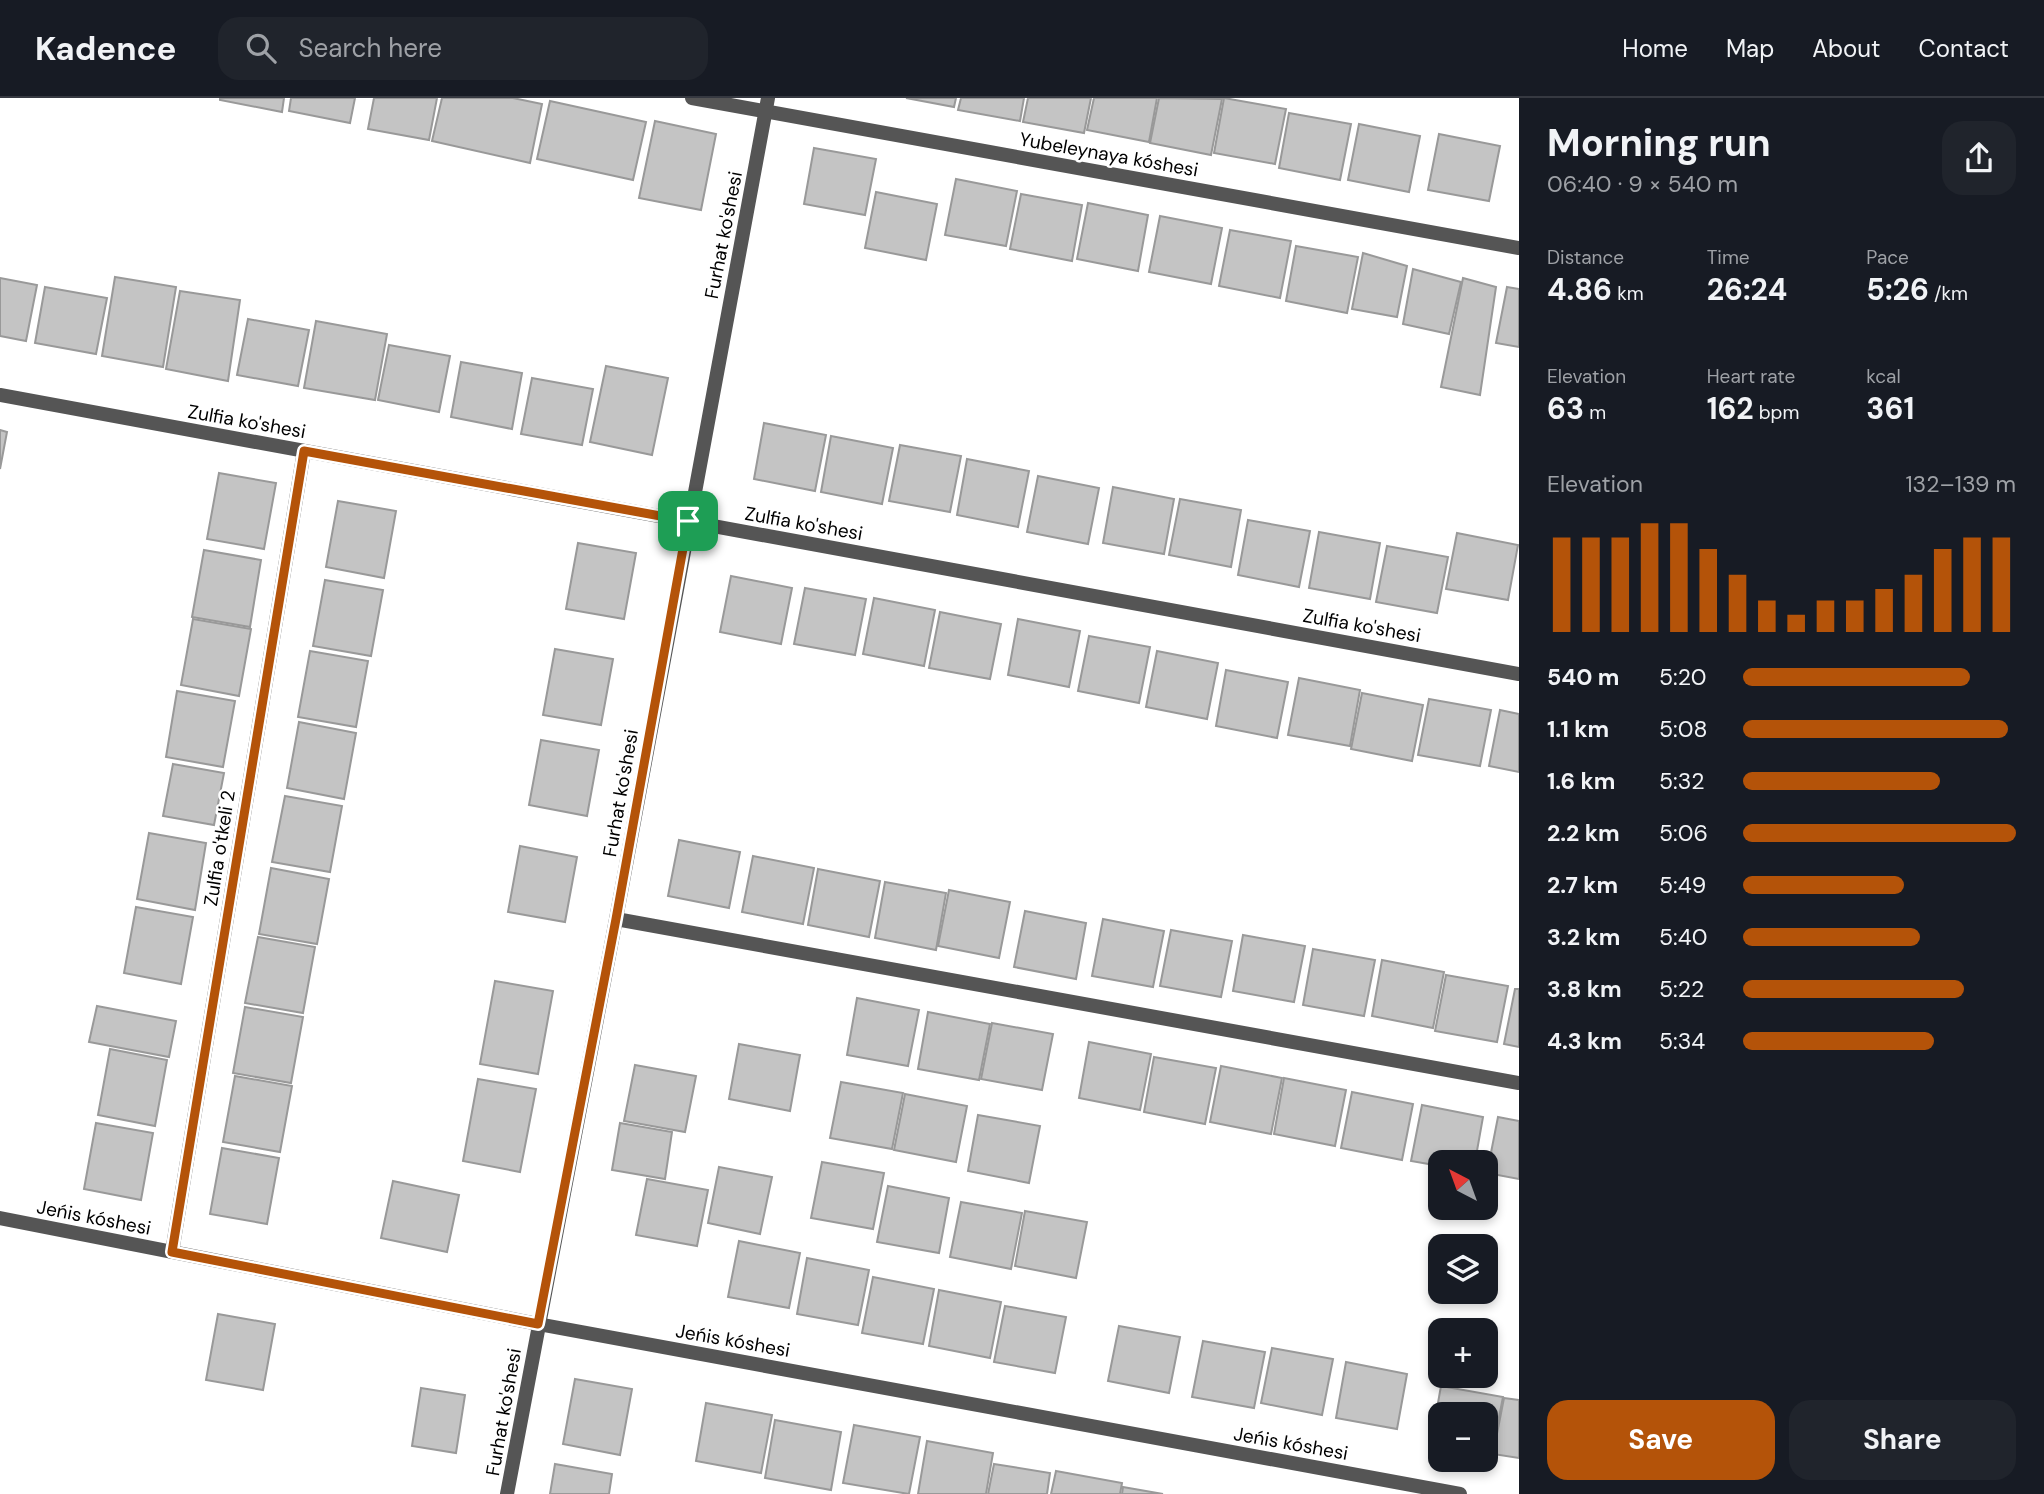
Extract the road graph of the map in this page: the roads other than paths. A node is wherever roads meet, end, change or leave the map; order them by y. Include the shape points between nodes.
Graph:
1 (692, 98) edge
2 (767, 105) edge
3 (1519, 248) edge
4 (0, 395) edge
5 (304, 451) junction
6 (688, 521) junction
7 (1519, 674) edge
8 (616, 919) junction
9 (1519, 1083) edge
10 (0, 1218) edge
11 (172, 1252) junction
12 (538, 1324) junction
13 (507, 1494) edge
14 (1460, 1494) edge

1 - 2 street, Yubeleynaya kóshesi
2 - 3 street, Yubeleynaya kóshesi
2 - 6 street, Furhat ko'shesi
4 - 5 street, Zulfia ko'shesi
5 - 6 street, Zulfia ko'shesi
5 - 11 street, Zulfia o'tkeli 2
6 - 7 street, Zulfia ko'shesi
6 - 8 street, Furhat ko'shesi
8 - 9 street
8 - 12 street, Furhat ko'shesi
10 - 11 street, Jeńis kóshesi
11 - 12 street, Jeńis kóshesi
12 - 13 street, Furhat ko'shesi
12 - 14 street, Jeńis kóshesi

